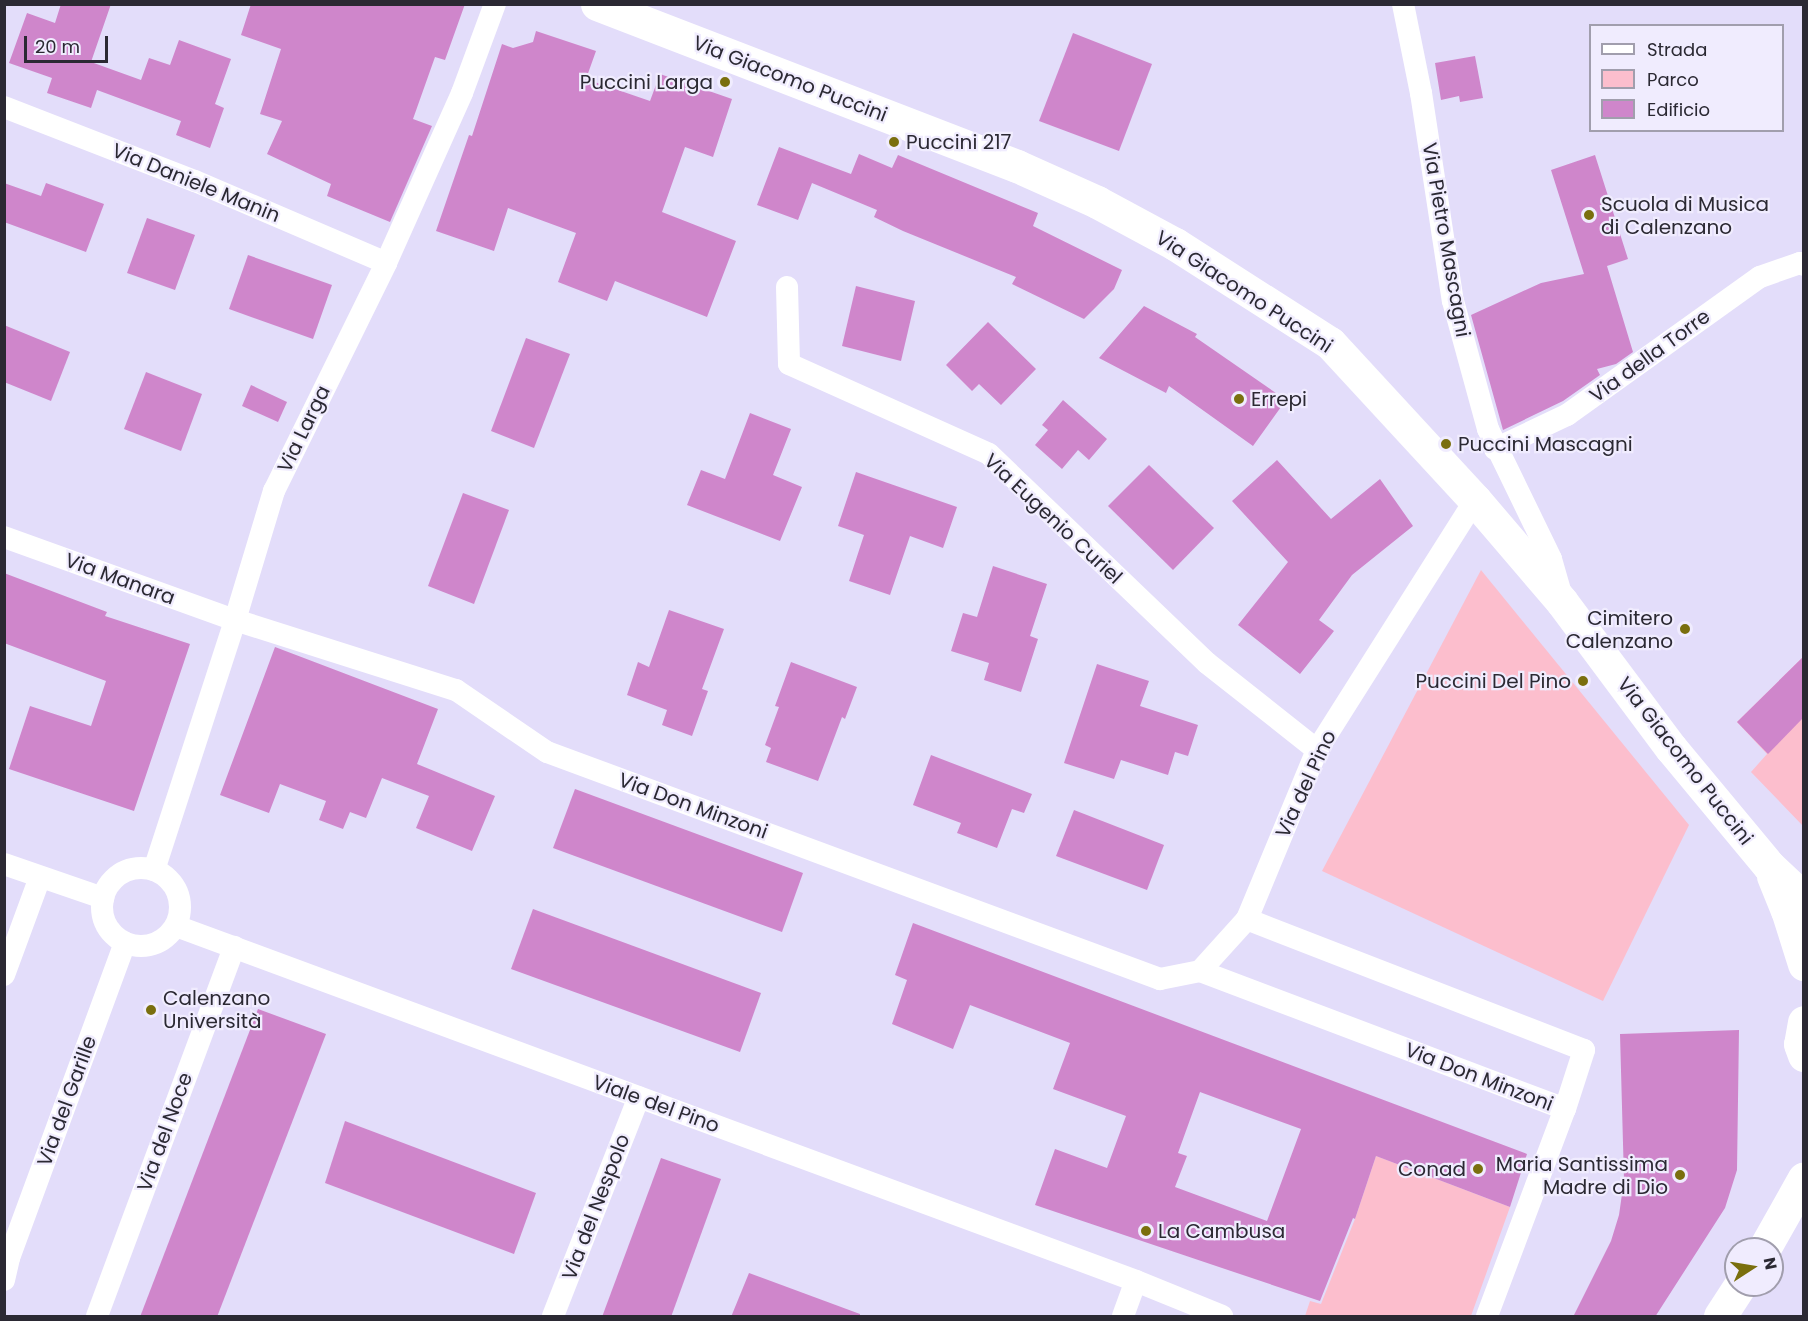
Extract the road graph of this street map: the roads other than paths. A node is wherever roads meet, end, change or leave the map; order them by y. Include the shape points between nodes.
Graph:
1 (495, 4) edge
2 (597, 4) edge
3 (1402, 4) edge
4 (4, 107) edge
5 (386, 263) junction
6 (1803, 265) edge
7 (787, 287) dead end
8 (1495, 449) junction
9 (1476, 500) junction
10 (4, 537) edge
11 (1563, 603) junction
12 (235, 620) junction
13 (1317, 750) junction
14 (4, 864) edge
15 (1769, 866) junction
16 (154, 870) junction
17 (40, 877) junction
18 (102, 898) junction
19 (1803, 899) edge
20 (1247, 919) junction
21 (176, 926) junction
22 (124, 943) junction
23 (234, 947) junction
24 (1803, 964) edge
25 (1200, 970) junction
26 (4, 975) edge
27 (1803, 1022) edge
28 (1803, 1054) edge
29 (639, 1097) junction
30 (1565, 1109) junction
31 (1803, 1178) edge
32 (1771, 1237) edge
33 (7, 1262) edge
34 (4, 1281) edge
35 (1136, 1281) junction
36 (1732, 1297) edge
37 (96, 1317) edge
38 (553, 1317) edge
39 (1123, 1317) edge
40 (1222, 1317) edge
41 (1487, 1317) edge
42 (1720, 1317) edge

1 - 5 street, Via Larga via 462,93
2 - 9 street, Via Giacomo Puccini via 1017,166 1097,202 1175,244 1330,343
3 - 8 street, Via Pietro Mascagni via 1421,93 1453,301
4 - 5 street, Via Daniele Manin via 195,181
5 - 12 street, Via Larga via 274,491
6 - 8 street, Via della Torre via 1760,277 1567,415
7 - 13 street, Via Eugenio Curiel via 789,364 989,454 1207,663
8 - 11 street, Via Pietro Mascagni via 1551,559
9 - 11 street, Via Giacomo Puccini
9 - 13 street, Via del Pino
10 - 12 street, Via Manara
11 - 15 street, Via Giacomo Puccini via 1671,748
12 - 16 street, Via Larga
12 - 25 street, Via Don Minzoni via 456,690 547,752 1160,979
13 - 20 street, Via del Pino
14 - 17 street
15 - 19 street, Via Giacomo Puccini
15 - 24 street, Via Giacomo Puccini
16 - 18 street via 129,869 114,878
16 - 21 street via 175,887 180,906
17 - 18 street
17 - 26 street
18 - 22 street via 105,923
20 - 25 street, Via del Pino
20 - 30 street, Via Don Minzoni via 1584,1050
21 - 22 street via 153,945
21 - 23 street, Viale del Pino
22 - 33 street, Via del Garille
23 - 29 street, Viale del Pino
23 - 37 street, Via del Noce
25 - 30 street, Via Don Minzoni
27 - 28 street
29 - 35 street, Viale del Pino
29 - 38 street, Via del Nespolo
30 - 41 street
31 - 32 street
33 - 34 street, Via del Garille
35 - 39 street
35 - 40 street, Viale del Pino
36 - 42 street

